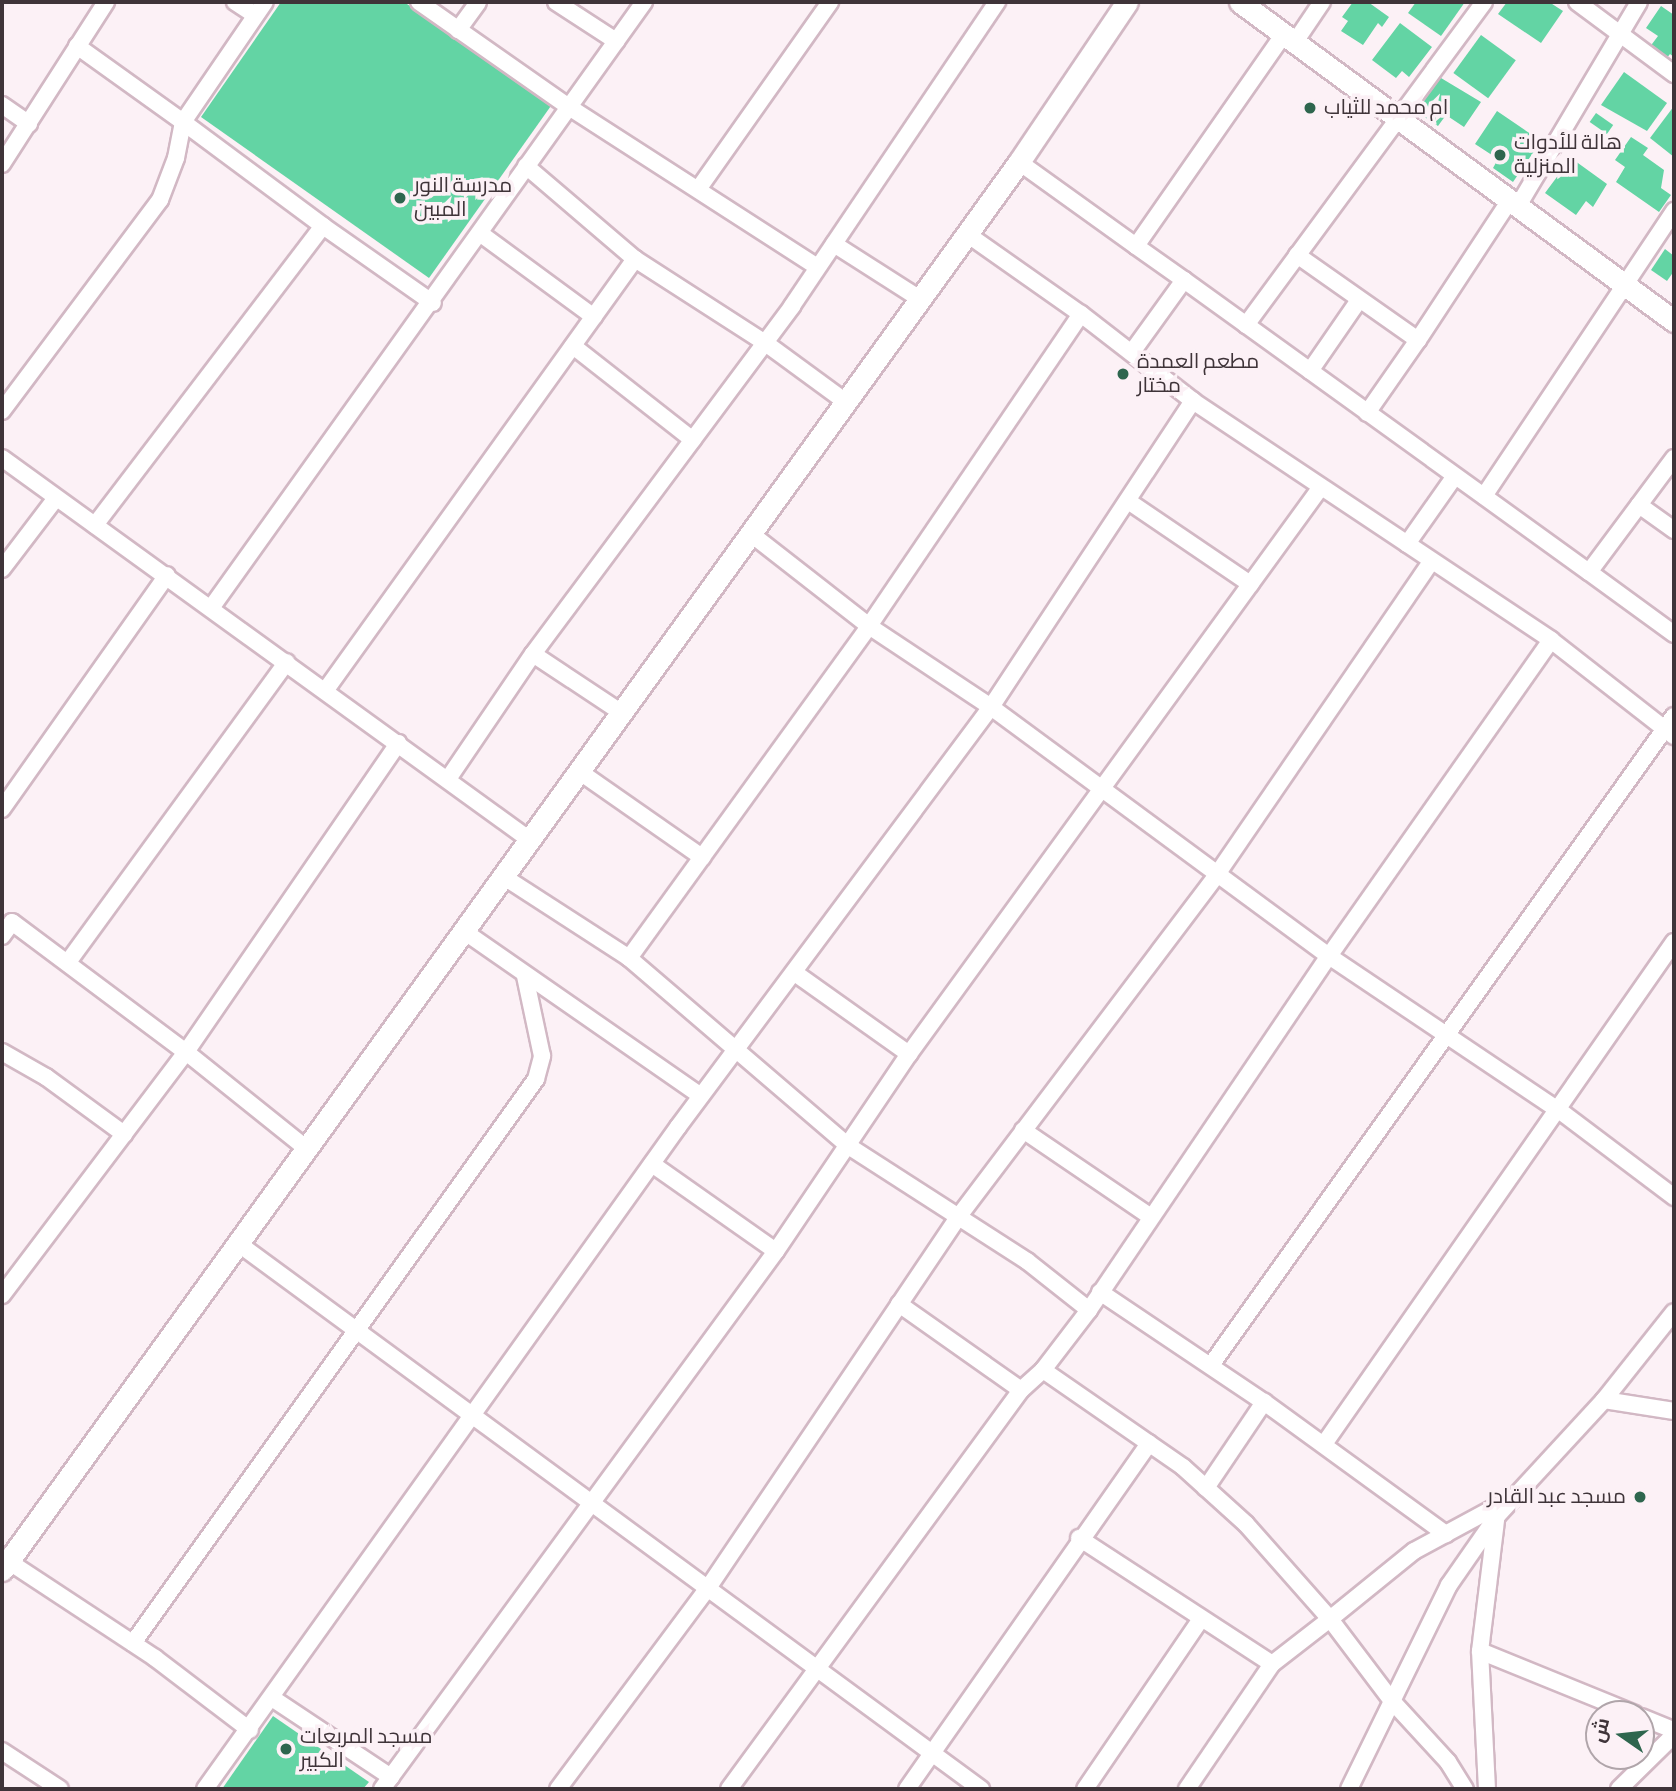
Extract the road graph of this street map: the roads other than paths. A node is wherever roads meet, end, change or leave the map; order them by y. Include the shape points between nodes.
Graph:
1 (235, 2) edge
2 (419, 2) edge
3 (478, 2) edge
4 (556, 2) edge
5 (644, 2) edge
6 (830, 2) edge
7 (997, 2) edge
8 (1126, 2) edge
9 (1240, 2) edge
10 (1322, 2) edge
11 (1484, 2) edge
12 (1577, 2) edge
13 (1639, 2) edge
14 (103, 3) edge
15 (260, 8) edge
16 (458, 30) junction
17 (1618, 33) junction
18 (1289, 38) junction
19 (616, 41) junction
20 (77, 46) junction
21 (1674, 74) edge
22 (2, 105) edge
23 (569, 107) junction
24 (1397, 116) junction
25 (183, 122) junction
26 (29, 124) junction
27 (1019, 162) junction
28 (2, 164) edge
29 (526, 166) junction
30 (699, 188) junction
31 (1514, 203) junction
32 (1674, 211) edge
33 (323, 226) junction
34 (481, 234) junction
35 (967, 234) junction
36 (834, 244) junction
37 (1136, 246) junction
38 (1297, 255) junction
39 (635, 259) junction
40 (817, 267) junction
41 (1184, 280) junction
42 (1625, 284) junction
43 (920, 299) junction
44 (1359, 300) junction
45 (433, 303) junction
46 (1081, 314) junction
47 (594, 317) junction
48 (1674, 321) edge
49 (1246, 325) junction
50 (1418, 340) junction
51 (764, 342) junction
52 (573, 346) junction
53 (1132, 352) junction
54 (1310, 371) junction
55 (1192, 401) junction
56 (846, 402) junction
57 (2, 411) edge
58 (1367, 413) junction
59 (693, 440) junction
60 (2, 458) edge
61 (1674, 458) edge
62 (1455, 476) junction
63 (1321, 487) junction
64 (1484, 496) junction
65 (56, 498) junction
66 (1128, 501) junction
67 (1639, 505) junction
68 (95, 525) junction
69 (1674, 530) edge
70 (750, 533) junction
71 (1407, 544) junction
72 (1432, 561) junction
73 (2, 569) edge
74 (1589, 572) junction
75 (167, 575) junction
76 (1250, 584) junction
77 (211, 608) junction
78 (869, 626) junction
79 (1674, 634) edge
80 (1550, 640) junction
81 (533, 654) junction
82 (287, 662) junction
83 (325, 691) junction
84 (991, 708) junction
85 (622, 713) junction
86 (1671, 727) edge
87 (398, 743) junction
88 (580, 772) junction
89 (449, 779) junction
90 (1100, 790) junction
91 (2, 809) edge
92 (530, 840) junction
93 (702, 857) junction
94 (1218, 873) junction
95 (503, 877) junction
96 (7, 918) edge
97 (465, 932) junction
98 (2, 936) edge
99 (1674, 942) edge
100 (1329, 956) junction
101 (629, 958) junction
102 (68, 962) junction
103 (795, 973) junction
104 (526, 976) junction
105 (1449, 1034) junction
106 (736, 1048) junction
107 (2, 1052) edge
108 (186, 1052) junction
109 (909, 1054) junction
110 (701, 1096) junction
111 (1560, 1111) junction
112 (1023, 1130) junction
113 (124, 1134) junction
114 (847, 1145) junction
115 (307, 1149) junction
116 (652, 1164) junction
117 (1674, 1196) edge
118 (959, 1216) junction
119 (1151, 1217) junction
120 (239, 1244) junction
121 (776, 1251) junction
122 (1100, 1292) junction
123 (2, 1295) edge
124 (899, 1304) junction
125 (1089, 1310) junction
126 (1674, 1311) edge
127 (359, 1332) junction
128 (1211, 1365) junction
129 (1043, 1370) junction
130 (1021, 1390) junction
131 (1604, 1400) junction
132 (1264, 1402) junction
133 (1674, 1411) edge
134 (474, 1416) junction
135 (1149, 1443) junction
136 (1324, 1444) junction
137 (1206, 1489) junction
138 (1512, 1498) junction
139 (588, 1504) junction
140 (1497, 1516) junction
141 (1446, 1534) junction
142 (1079, 1538) junction
143 (4, 1563) edge
144 (708, 1588) junction
145 (1201, 1619) junction
146 (1330, 1619) junction
147 (133, 1643) junction
148 (1480, 1651) junction
149 (1272, 1664) junction
150 (817, 1668) junction
151 (272, 1699) junction
152 (1600, 1700) edge
153 (1392, 1701) junction
154 (1655, 1724) edge
155 (250, 1730) junction
156 (1674, 1733) edge
157 (2, 1751) edge
158 (933, 1753) junction
159 (35, 1783) edge
160 (387, 1783) edge
161 (60, 1789) edge
162 (205, 1789) edge
163 (558, 1789) edge
164 (729, 1789) edge
165 (907, 1789) edge
166 (981, 1789) edge
167 (1085, 1789) edge
168 (1187, 1789) edge
169 (1349, 1789) edge
170 (1465, 1789) edge
171 (1487, 1789) edge
172 (1619, 1789) edge

1 - 15 street
2 - 16 street
3 - 16 street
4 - 19 street
5 - 19 street
6 - 30 street
7 - 36 street
8 - 27 street
9 - 18 street
10 - 18 street
11 - 24 street
12 - 17 street
13 - 17 street
14 - 20 street
15 - 25 street
16 - 23 street
17 - 21 street
17 - 31 street
18 - 24 street
18 - 37 street
19 - 23 street
20 - 25 street
20 - 26 street
22 - 26 street
23 - 29 street
23 - 30 street
24 - 31 street
24 - 38 street
25 - 33 street
25 - 57 street via 160,200
26 - 28 street
27 - 35 street
27 - 37 street
29 - 34 street
29 - 39 street
30 - 40 street
31 - 42 street
31 - 50 street
32 - 42 street
33 - 45 street
33 - 68 street
34 - 45 street
34 - 47 street
35 - 43 street
35 - 46 street
36 - 40 street
36 - 43 street
37 - 41 street
38 - 44 street
38 - 49 street
39 - 47 street
39 - 51 street
40 - 51 street
41 - 49 street
41 - 53 street
42 - 48 street
42 - 64 street
43 - 56 street
44 - 50 street
44 - 54 street
45 - 77 street
46 - 53 street
46 - 78 street
47 - 52 street
49 - 54 street
50 - 58 street
51 - 56 street
51 - 59 street
52 - 59 street
52 - 83 street
53 - 55 street
54 - 58 street
55 - 63 street
55 - 66 street
56 - 70 street
58 - 62 street
59 - 81 street
60 - 65 street
61 - 67 street
62 - 64 street
62 - 71 street
63 - 71 street
63 - 76 street
64 - 74 street
65 - 68 street
65 - 73 street
66 - 76 street
66 - 84 street
67 - 69 street
67 - 74 street
68 - 75 street
70 - 78 street
70 - 85 street
71 - 72 street
72 - 80 street
72 - 94 street
74 - 79 street
75 - 77 street
75 - 91 street
76 - 90 street
77 - 82 street
78 - 84 street
78 - 93 street
80 - 86 street
80 - 100 street
81 - 85 street
81 - 89 street
82 - 83 street
82 - 102 street
83 - 87 street
84 - 90 street
84 - 103 street
85 - 88 street
86 - 105 street
87 - 89 street
87 - 108 street
88 - 92 street
88 - 93 street
89 - 92 street
90 - 94 street
90 - 109 street
92 - 95 street
93 - 101 street
94 - 100 street
94 - 112 street
95 - 97 street
95 - 101 street
96 - 98 street
96 - 102 street
97 - 104 street
97 - 115 street
99 - 111 street
100 - 105 street
100 - 119 street
101 - 106 street
102 - 108 street
103 - 106 street
103 - 109 street
104 - 110 street
104 - 127 street via 542,1056 536,1079
105 - 111 street
105 - 128 street
106 - 110 street
106 - 114 street
107 - 113 street via 46,1077
108 - 113 street
108 - 115 street
109 - 114 street
110 - 116 street
111 - 117 street
111 - 136 street
112 - 118 street
112 - 119 street
113 - 123 street
114 - 118 street
114 - 121 street
115 - 120 street
116 - 121 street
116 - 134 street
118 - 124 street
118 - 125 street
119 - 122 street
120 - 127 street
120 - 143 street
121 - 139 street
122 - 125 street
122 - 128 street
124 - 130 street
124 - 144 street
125 - 129 street
126 - 131 street
127 - 134 street
127 - 147 street
128 - 132 street
129 - 130 street
129 - 135 street
130 - 150 street
131 - 133 street
131 - 138 street
132 - 136 street
132 - 137 street
134 - 139 street
134 - 151 street
135 - 137 street
135 - 142 street
136 - 141 street
137 - 146 street via 1246,1524
138 - 140 street
138 - 141 street
139 - 144 street
139 - 160 street
140 - 148 street
140 - 153 street via 1449,1585
141 - 146 street via 1367,1585
142 - 145 street
142 - 158 street
143 - 147 street
144 - 150 street
144 - 163 street
145 - 149 street
145 - 167 street
146 - 149 street
146 - 153 street
147 - 155 street
148 - 152 street
148 - 171 street
149 - 168 street
150 - 158 street
150 - 164 street
151 - 155 street
151 - 160 street
153 - 169 street via 1370,1754
153 - 170 street via 1429,1738
154 - 156 street
155 - 162 street
156 - 172 street
157 - 159 street
158 - 165 street
158 - 166 street
159 - 161 street

